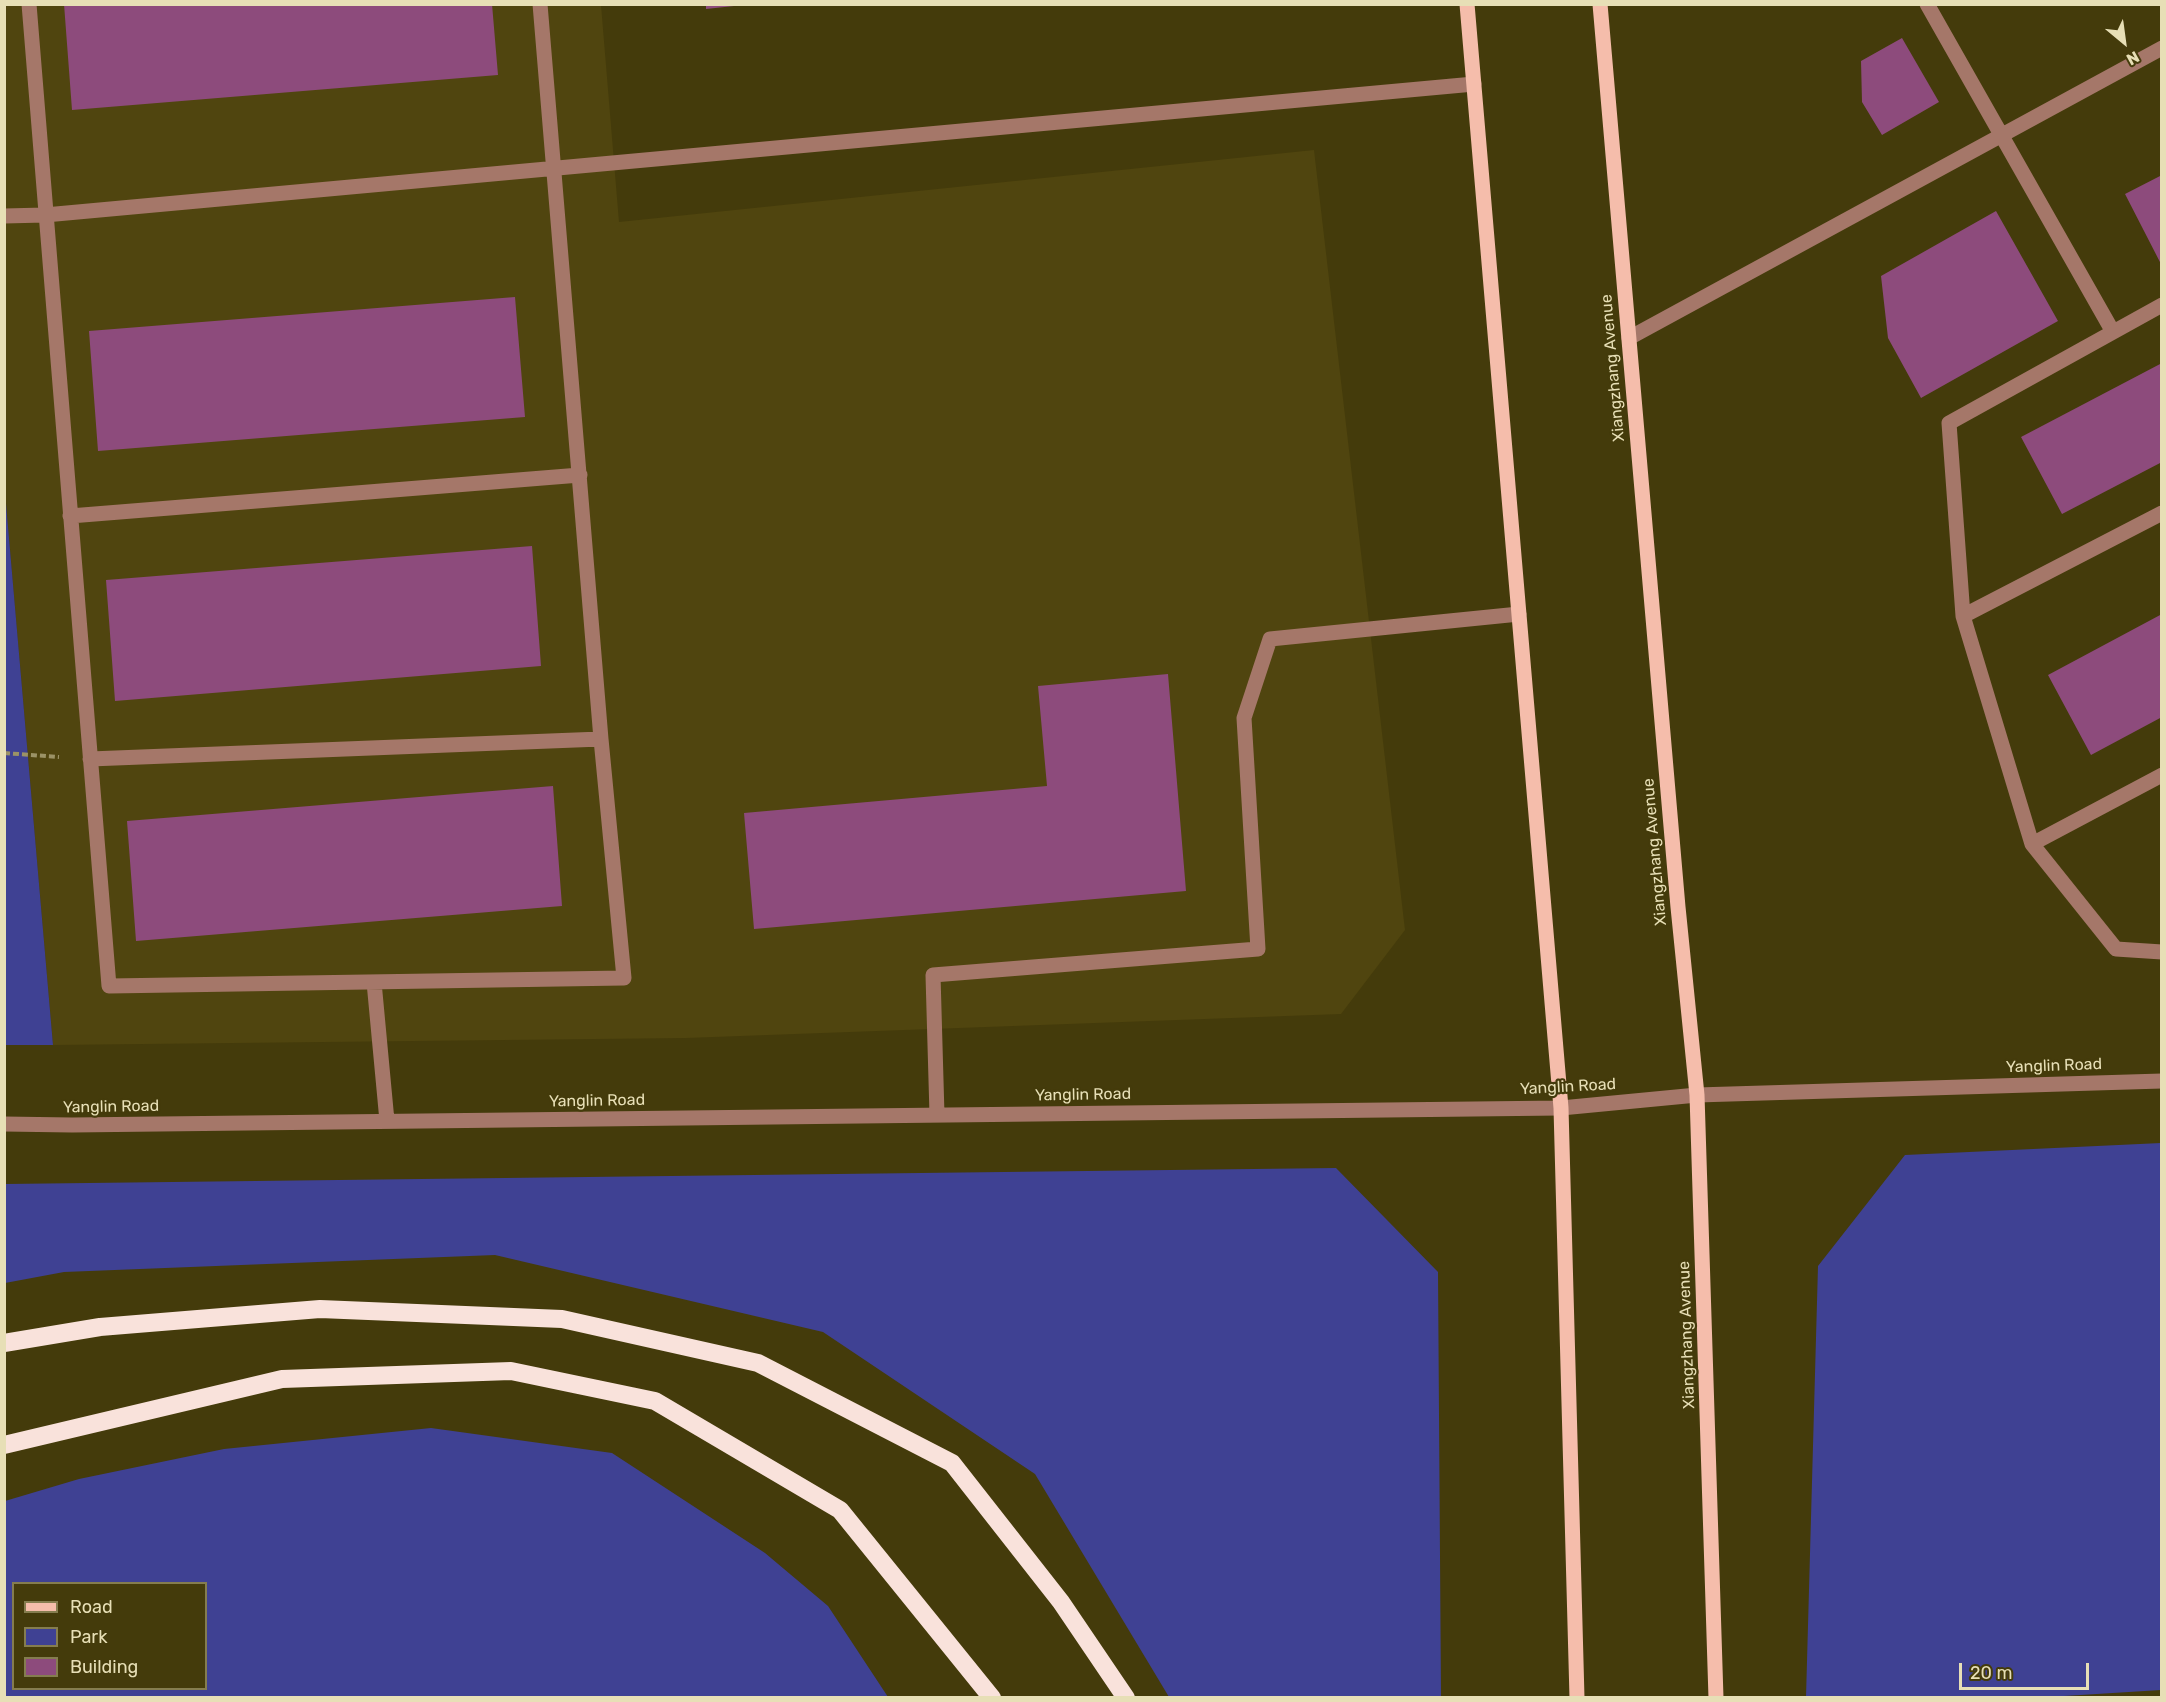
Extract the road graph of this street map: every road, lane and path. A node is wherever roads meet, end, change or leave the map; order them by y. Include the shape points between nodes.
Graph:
1 (28, 4) edge
2 (540, 4) edge
3 (1467, 4) edge
4 (1600, 4) edge
5 (1927, 4) edge
6 (2162, 48) edge
7 (1474, 84) junction
8 (2002, 135) junction
9 (554, 168) junction
10 (45, 215) junction
11 (4, 216) edge
12 (2162, 305) edge
13 (2113, 332) junction
14 (1629, 338) junction
15 (580, 475) junction
16 (2162, 513) edge
17 (69, 516) junction
18 (1519, 614) junction
19 (1963, 616) junction
20 (601, 740) junction
21 (4, 753) edge
22 (90, 759) junction
23 (2162, 776) edge
24 (2032, 844) junction
25 (2162, 952) edge
26 (374, 982) junction
27 (2162, 1081) edge
28 (1697, 1095) junction
29 (1561, 1108) junction
30 (937, 1115) junction
31 (387, 1121) junction
32 (4, 1124) edge
33 (4, 1343) edge
34 (4, 1445) edge
35 (992, 1698) edge
36 (1126, 1698) edge
37 (1577, 1698) edge
38 (1716, 1698) edge

1 - 10 street
2 - 9 street
3 - 7 main road
4 - 14 main road, Xiangzhang Avenue
5 - 8 street
6 - 8 street
7 - 9 street
7 - 18 main road
8 - 13 street
8 - 14 street
9 - 10 street
9 - 15 street
10 - 11 street
10 - 17 street
12 - 13 street
13 - 19 street via 1949,423
14 - 28 main road, Xiangzhang Avenue
15 - 17 street
15 - 20 street
16 - 19 street
17 - 22 street
18 - 29 main road
18 - 30 street via 1270,639 1244,718 1258,949 933,975
19 - 24 street
20 - 22 street
20 - 26 street via 624,978
21 - 22 path
22 - 26 street via 109,986
23 - 24 street
24 - 25 street via 2116,948
26 - 31 street
27 - 28 street, Yanglin Road
28 - 29 street, Yanglin Road
28 - 38 main road, Xiangzhang Avenue
29 - 30 street, Yanglin Road
29 - 37 main road
30 - 31 street, Yanglin Road
31 - 32 street, Yanglin Road
33 - 36 highway via 100,1327 320,1309 562,1319 758,1363 952,1463 1061,1602
34 - 35 highway via 282,1379 511,1371 655,1401 840,1510

